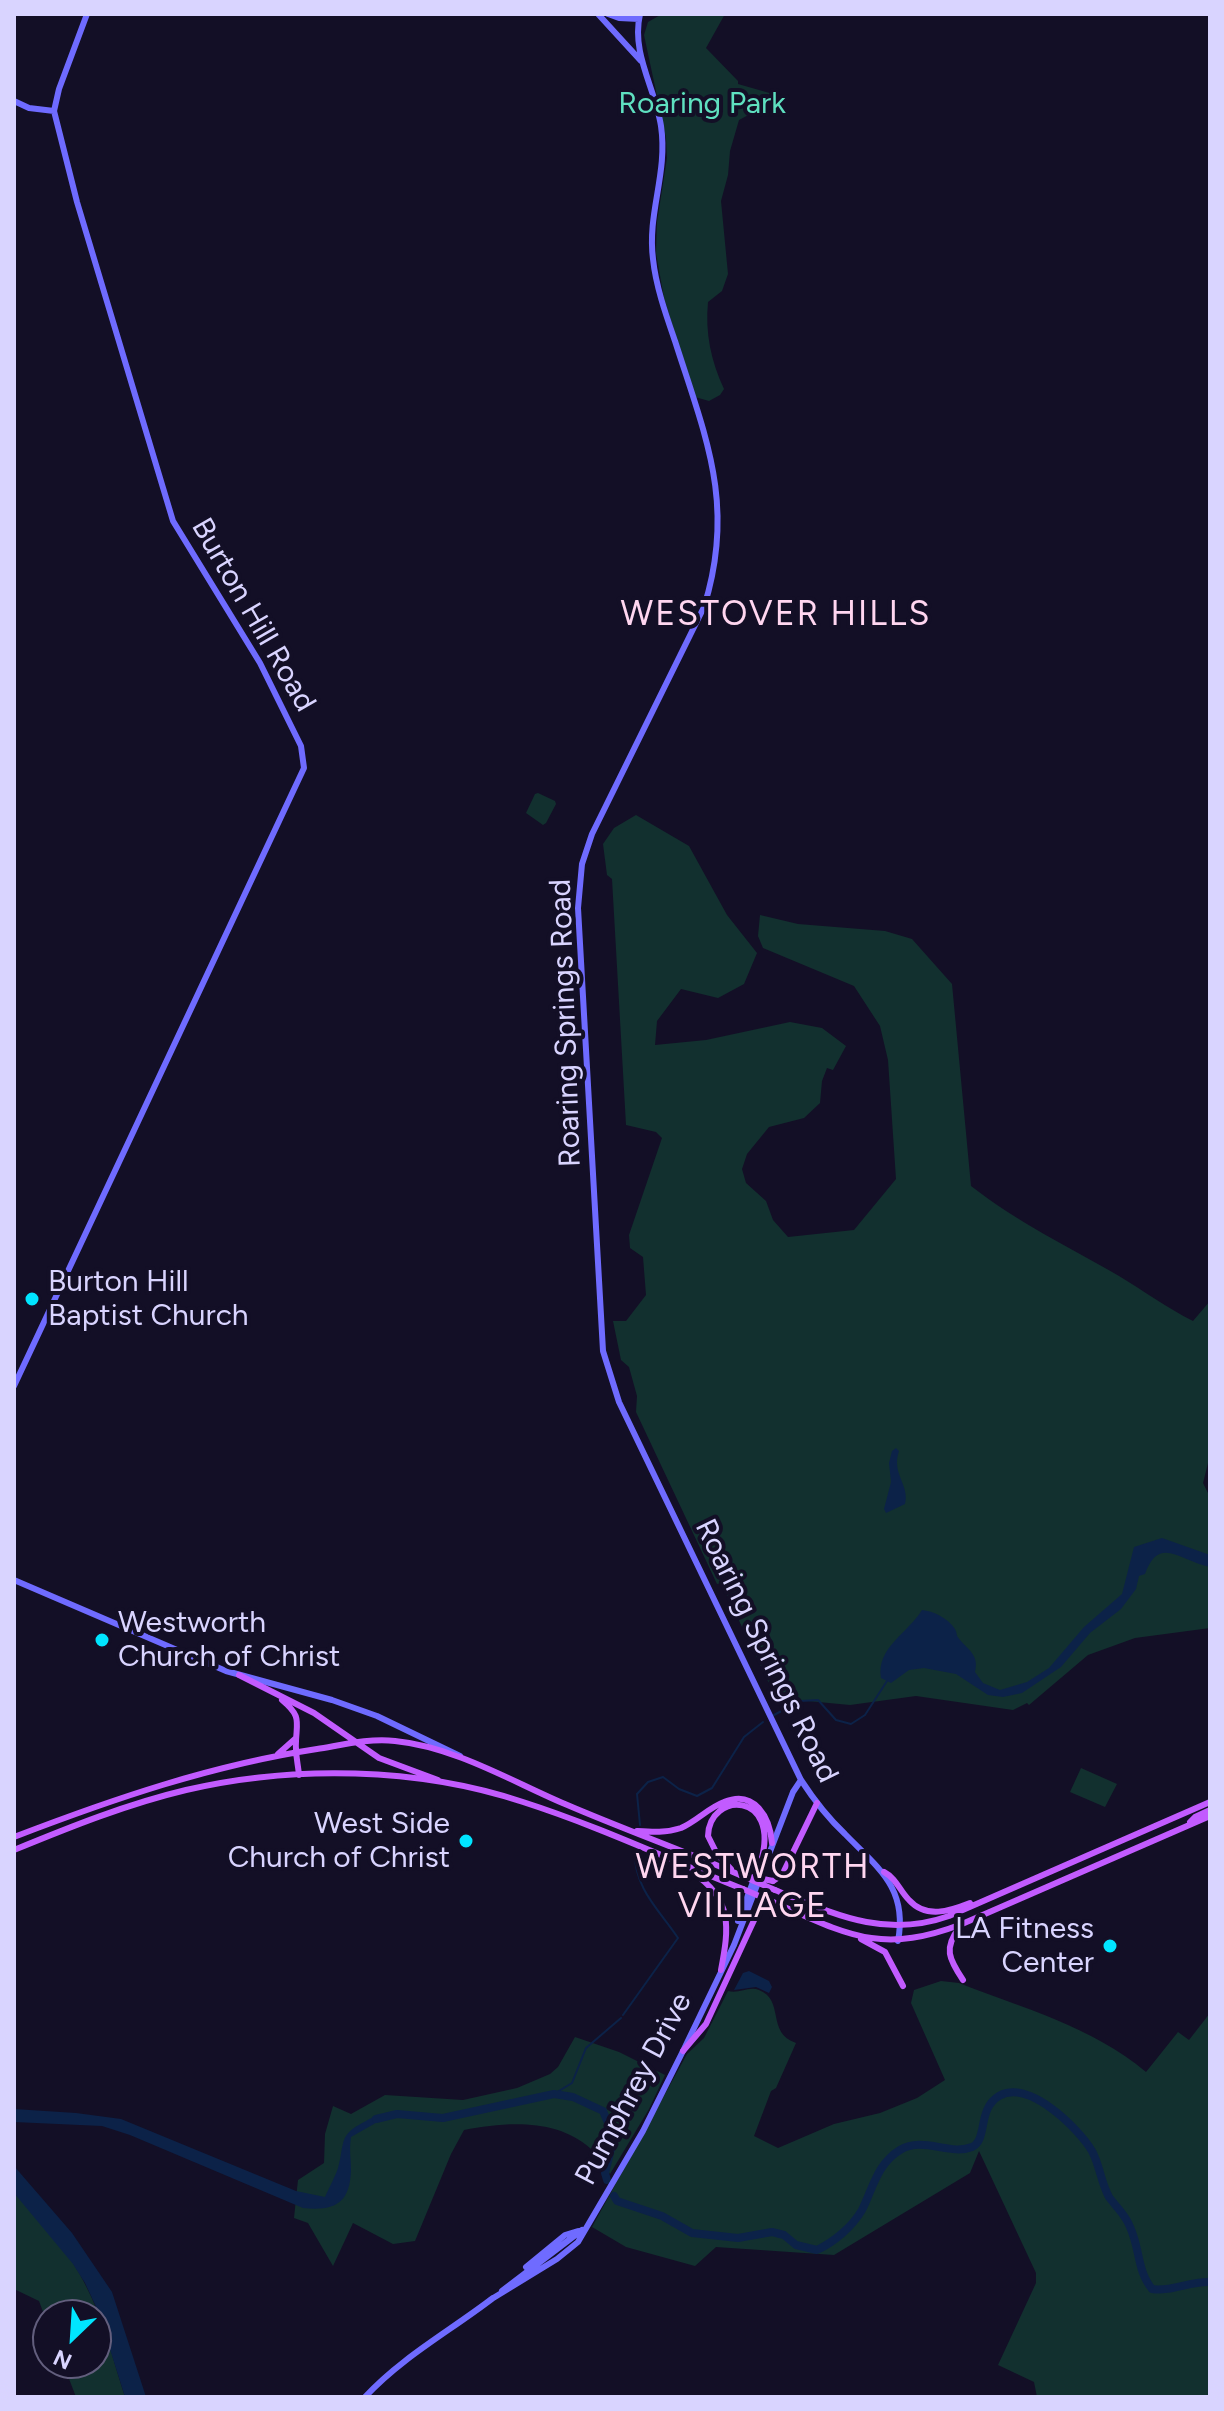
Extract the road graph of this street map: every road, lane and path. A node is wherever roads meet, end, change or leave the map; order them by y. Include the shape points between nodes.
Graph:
1 (87, 14) edge
2 (598, 14) edge
3 (608, 14) edge
4 (640, 16) edge
5 (642, 62) junction
6 (14, 101) edge
7 (54, 111) junction
8 (14, 1386) edge
9 (14, 1580) edge
10 (239, 1675) junction
11 (273, 1693) junction
12 (296, 1738) junction
13 (357, 1743) junction
14 (296, 1753) junction
15 (273, 1757) junction
16 (468, 1761) junction
17 (299, 1775) junction
18 (801, 1780) junction
19 (449, 1784) junction
20 (541, 1793) junction
21 (1210, 1802) edge
22 (817, 1803) junction
23 (536, 1806) junction
24 (1210, 1813) edge
25 (604, 1820) junction
26 (1168, 1821) junction
27 (599, 1830) junction
28 (630, 1830) junction
29 (14, 1837) edge
30 (772, 1843) junction
31 (14, 1850) edge
32 (1123, 1854) junction
33 (761, 1861) joint
34 (680, 1864) junction
35 (884, 1872) junction
36 (737, 1873) junction
37 (989, 1899) junction
38 (800, 1914) junction
39 (838, 1916) junction
40 (962, 1924) junction
41 (833, 1927) junction
42 (901, 1927) junction
43 (847, 1932) junction
44 (898, 1941) junction
45 (721, 1970) junction
46 (963, 1980) dead end
47 (903, 1986) dead end
48 (683, 2051) junction
49 (585, 2228) junction
50 (490, 2300) junction
51 (365, 2397) edge

1 - 7 street
2 - 5 street
3 - 4 street
4 - 5 street, Roaring Springs Road
5 - 18 street, Roaring Springs Road via 659,114 664,154 652,256 711,453 719,540 704,607 592,834 579,880 602,1334 616,1395
6 - 7 street
7 - 8 street, Burton Hill Road via 167,506 179,535 260,663 301,746 304,768
9 - 10 street
10 - 11 main road
10 - 16 street via 377,1716
11 - 12 main road via 293,1710 299,1727
11 - 13 main road
12 - 14 main road
12 - 15 main road
13 - 14 main road
13 - 16 main road via 412,1743
13 - 19 main road via 379,1758
14 - 15 main road
14 - 17 main road
15 - 29 main road via 128,1795
16 - 20 main road
17 - 19 main road
17 - 31 main road via 180,1792
18 - 22 street, Roaring Springs Road
18 - 30 street
19 - 23 main road
20 - 23 main road
20 - 25 main road
21 - 26 main road
22 - 35 street, Roaring Springs Road
22 - 36 main road, bridge via 782,1875 773,1881
23 - 27 main road
24 - 32 main road
25 - 27 main road
25 - 28 main road
26 - 32 main road via 1167,1831
26 - 37 main road
27 - 34 main road
28 - 30 main road via 668,1831 722,1802 741,1799 766,1814
28 - 36 main road
30 - 45 street
32 - 40 main road
33 - 36 main road via 766,1843 760,1818 752,1809 725,1807 714,1816 708,1836 717,1854
33 - 45 street
34 - 38 main road, bridge
34 - 45 main road via 710,1887 725,1910
35 - 37 main road via 909,1900 928,1910 945,1912
35 - 42 street, Roaring Springs Road via 898,1902
36 - 39 main road, bridge
37 - 42 main road via 945,1918
38 - 41 main road
38 - 48 main road via 769,1906 760,1911 706,2024
39 - 41 main road
39 - 42 main road
40 - 44 main road
40 - 46 main road via 948,1950
41 - 43 main road
42 - 44 street, Roaring Springs Road
43 - 44 main road
43 - 47 main road via 885,1952
45 - 48 street, Pumphrey Drive
48 - 49 street, Pumphrey Drive
49 - 50 street
49 - 50 street via 526,2267
50 - 51 street via 414,2353

